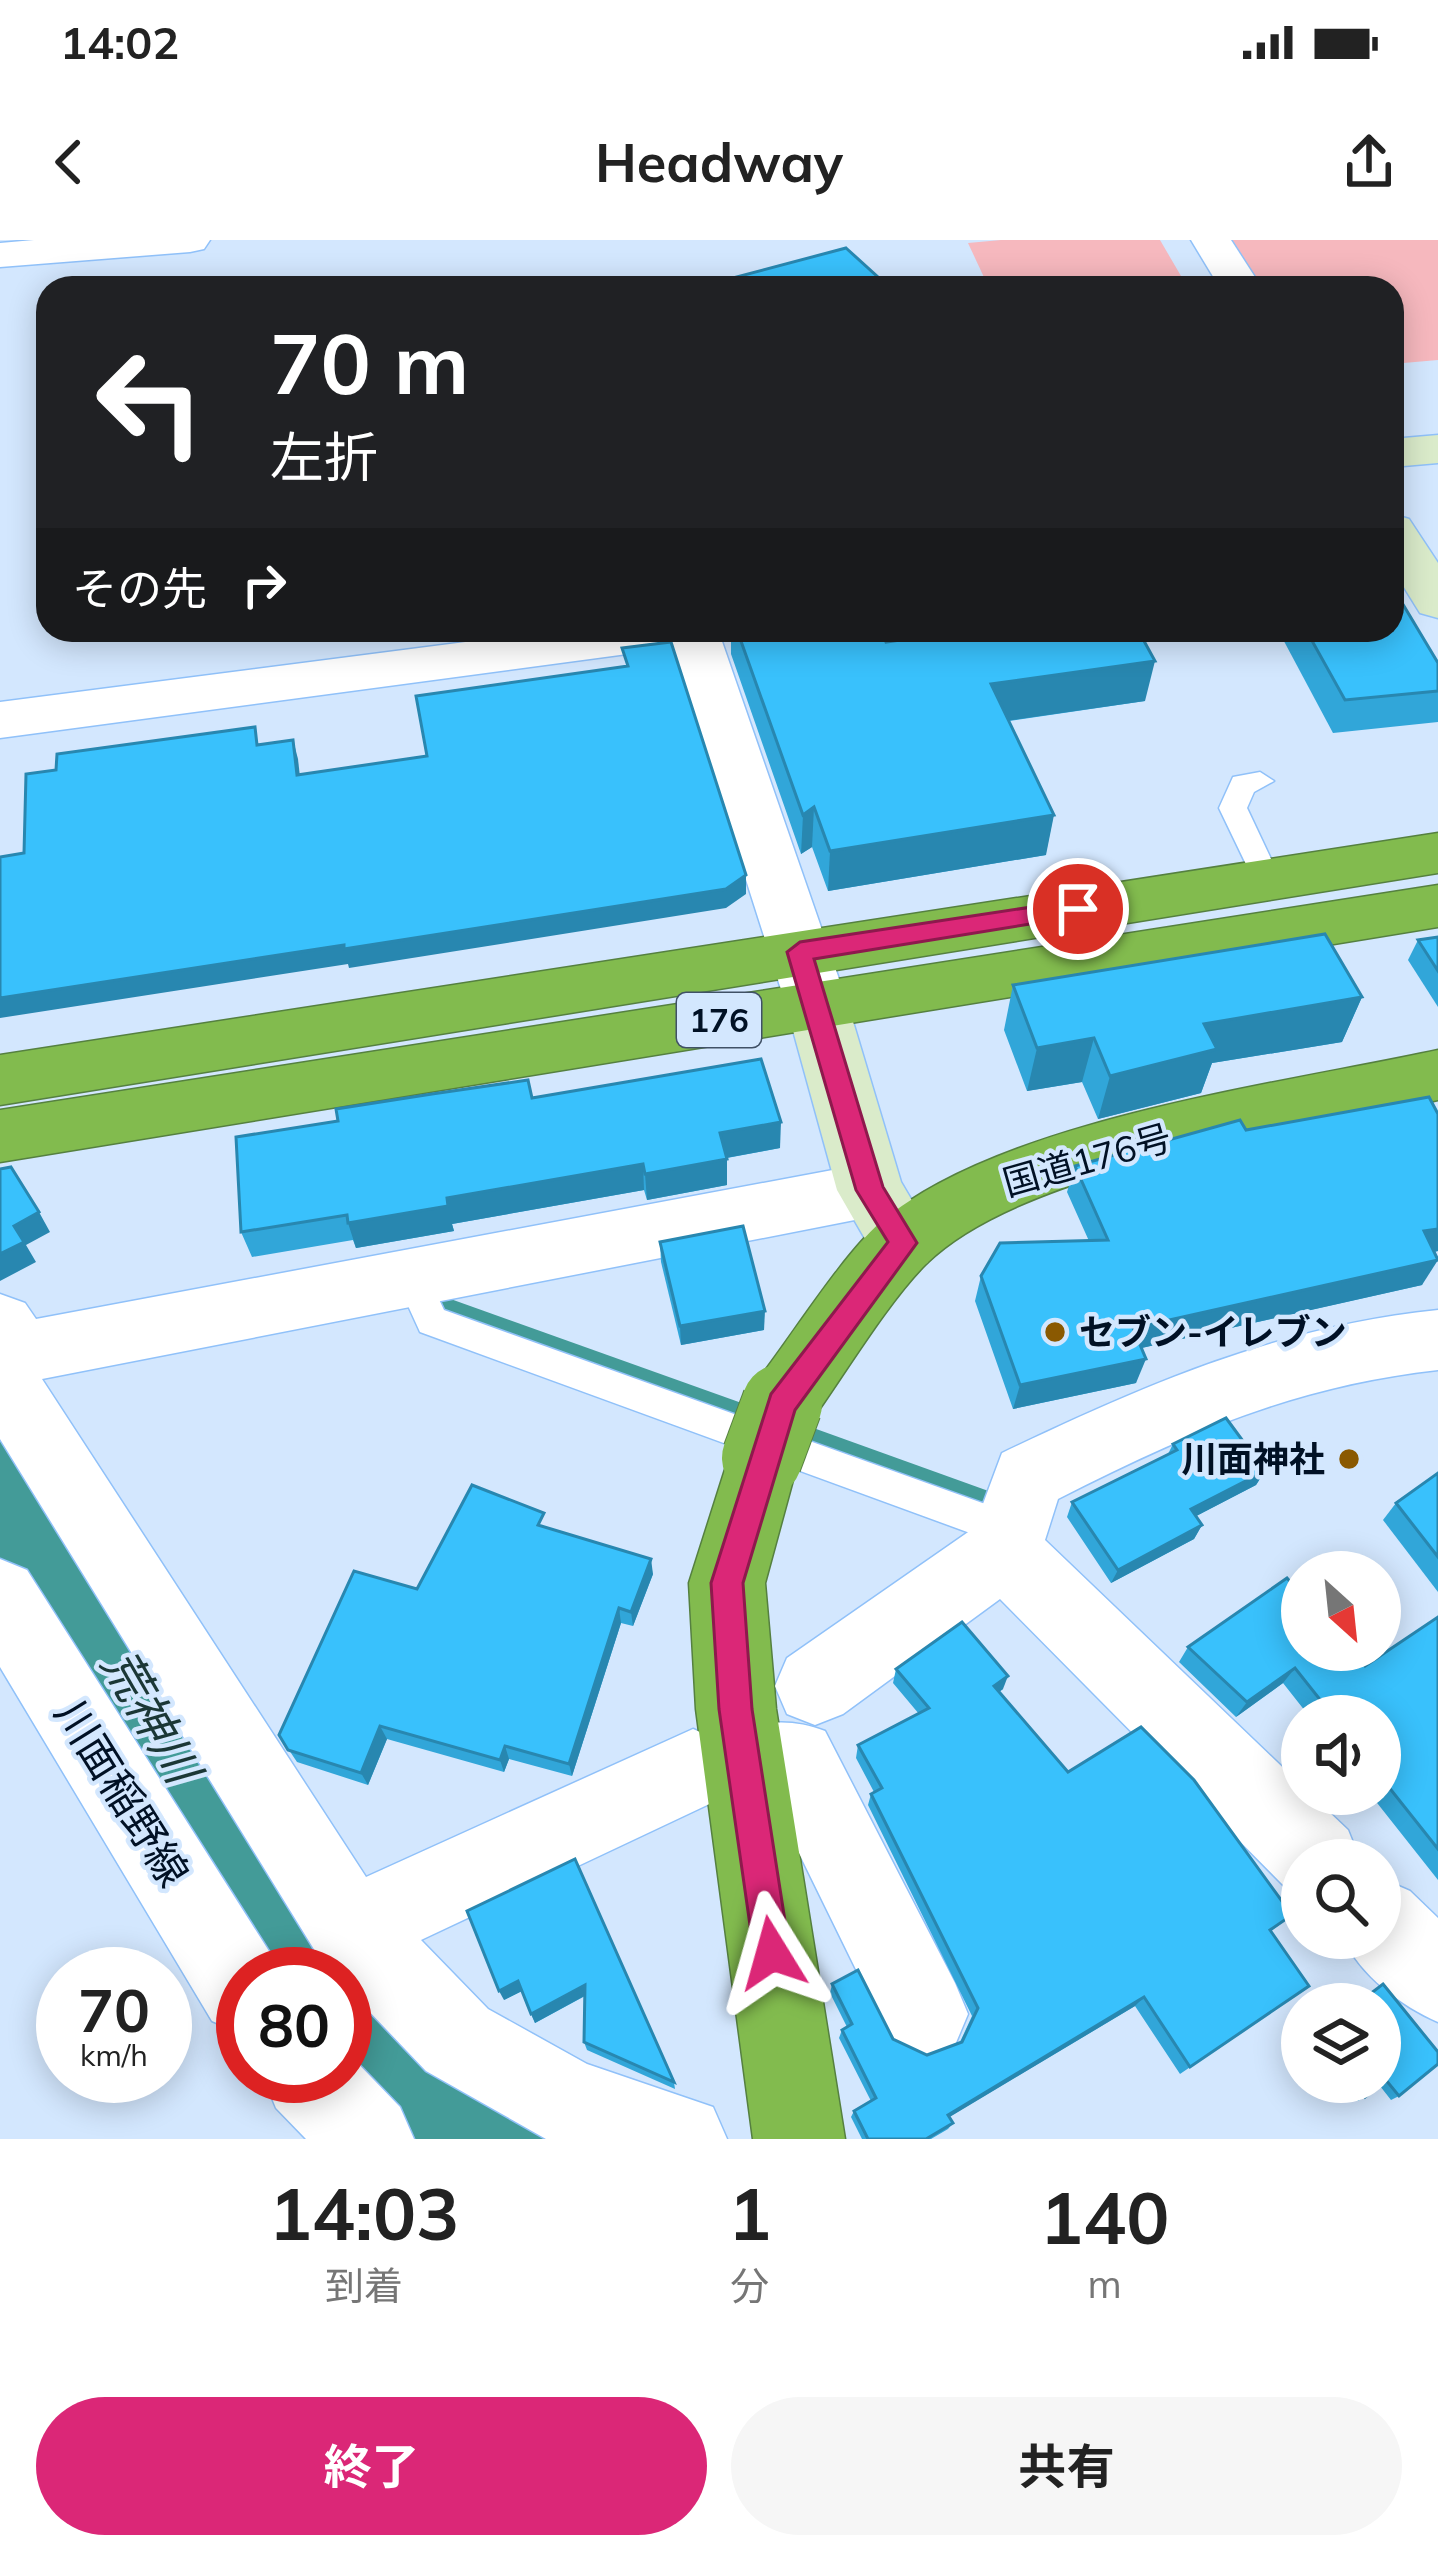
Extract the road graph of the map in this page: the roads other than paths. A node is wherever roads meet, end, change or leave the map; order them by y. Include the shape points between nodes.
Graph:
1 (190, 240) edge
2 (1211, 240) edge
3 (10, 250) edge
4 (1234, 276) edge
5 (1438, 449) edge
6 (1404, 452) edge
7 (1404, 548) edge
8 (1438, 602) edge
9 (591, 642) edge
10 (696, 642) edge
11 (0, 720) edge
12 (1260, 782) dead end
13 (1438, 854) edge
14 (1267, 880) junction
15 (1438, 906) edge
16 (808, 978) junction
17 (1437, 1077) edge
18 (0, 1080) edge
19 (0, 1136) edge
20 (886, 1217) junction
21 (411, 1275) junction
22 (0, 1324) edge
23 (1438, 1340) edge
24 (0, 1376) edge
25 (1008, 1540) junction
26 (0, 1596) edge
27 (815, 1686) dead end
28 (719, 1768) junction
29 (1298, 1839) edge
30 (350, 1929) junction
31 (1401, 1942) edge
32 (216, 1947) edge
33 (1438, 1978) edge
34 (924, 2014) dead end
35 (334, 2103) edge
36 (368, 2139) edge
37 (681, 2139) edge
38 (799, 2139) edge

1 - 3 street
2 - 4 street
5 - 6 street
7 - 8 street
9 - 11 street
10 - 16 street
12 - 14 lane via 1244,784 1233,808
13 - 14 highway, 176
14 - 16 highway, 176
15 - 16 highway, 176
16 - 18 highway, 176
16 - 19 highway, 176
16 - 20 street
17 - 20 highway, 国道176号 via 1084,1153
20 - 21 street
20 - 28 highway, 国道176号 via 772,1431 727,1583
21 - 22 street via 20,1353
21 - 25 lane via 432,1321
23 - 25 street via 1280,1364 1185,1400 1028,1477
24 - 30 street
25 - 27 street
25 - 29 street
26 - 32 street, 川面稲野線
28 - 30 street
28 - 34 street via 796,1760
28 - 38 highway, 国道176号
30 - 37 street via 457,2040 568,2103
31 - 33 street
35 - 36 street

